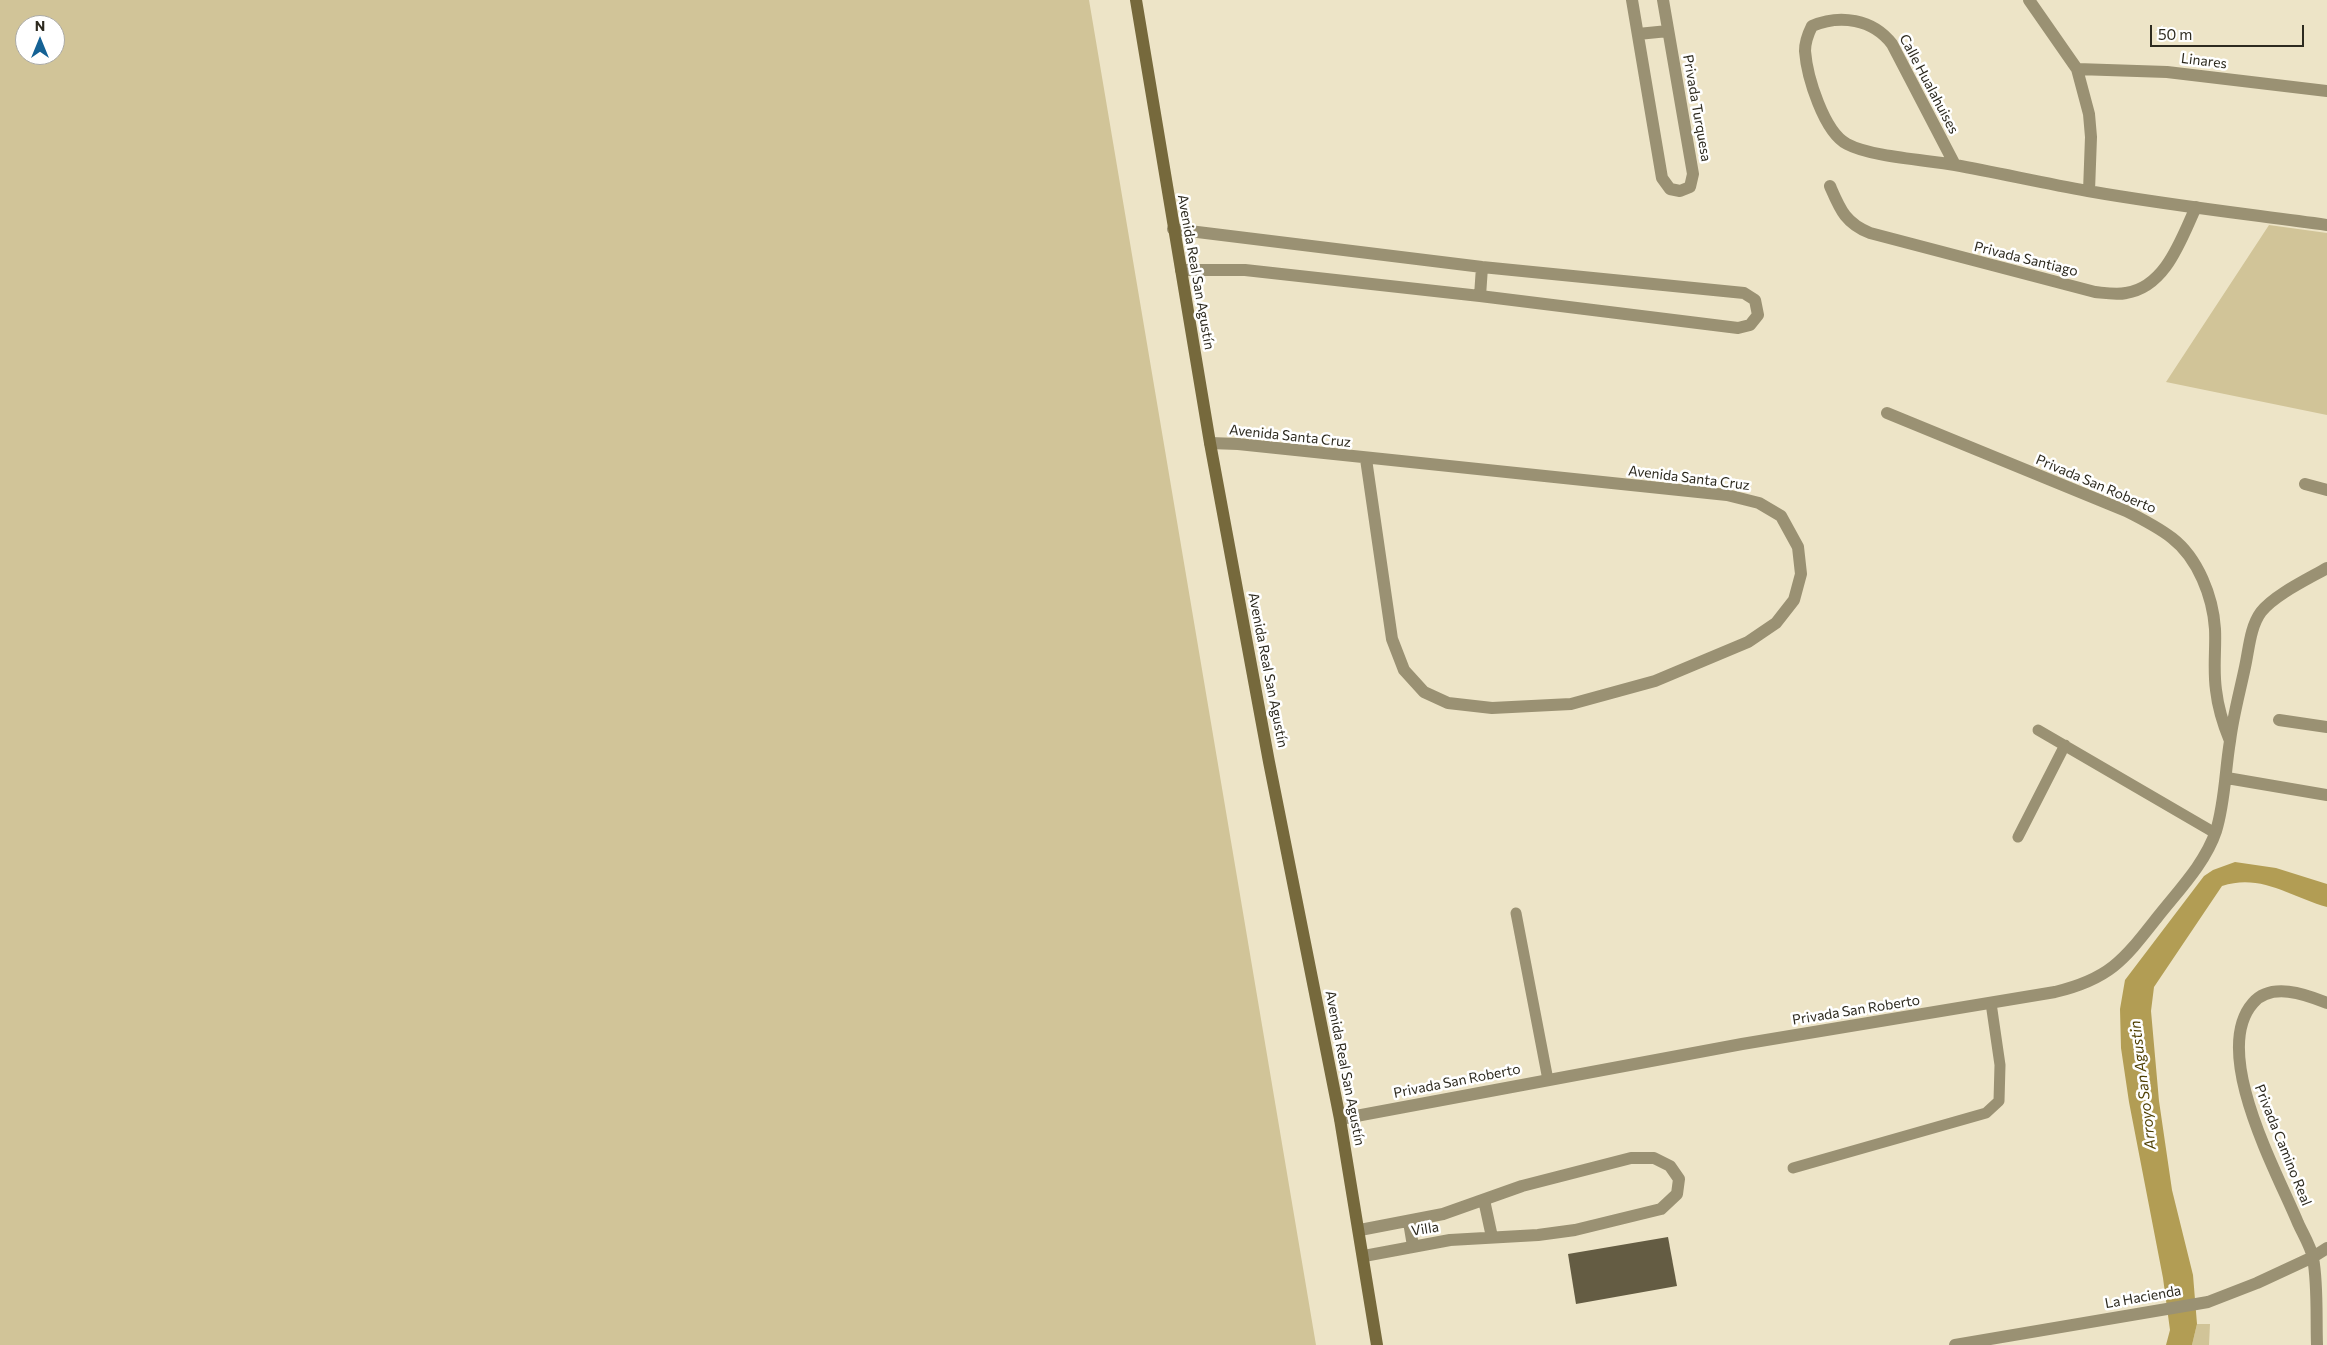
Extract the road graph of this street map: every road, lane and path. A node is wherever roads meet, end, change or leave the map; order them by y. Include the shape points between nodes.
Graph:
1 (1136, 0) edge
2 (1632, 0) edge
3 (1663, 0) edge
4 (2029, 0) edge
5 (1668, 30) junction
6 (1638, 34) junction
7 (2077, 69) junction
8 (2327, 91) edge
9 (1955, 165) junction
10 (1830, 186) dead end
11 (2089, 191) junction
12 (2196, 207) junction
13 (2327, 225) edge
14 (1174, 229) junction
15 (1482, 267) junction
16 (1181, 270) junction
17 (1480, 296) junction
18 (1887, 413) dead end
19 (1210, 444) junction
20 (1366, 459) junction
21 (2305, 484) dead end
22 (2327, 490) edge
23 (2327, 568) edge
24 (2279, 720) dead end
25 (2327, 727) edge
26 (2038, 730) dead end
27 (2230, 741) junction
28 (2065, 746) junction
29 (2227, 778) junction
30 (2327, 795) edge
31 (2215, 833) junction
32 (2018, 837) dead end
33 (1516, 913) dead end
34 (1991, 1003) junction
35 (2327, 1003) edge
36 (1548, 1080) junction
37 (1340, 1119) junction
38 (1793, 1168) dead end
39 (1484, 1200) junction
40 (1409, 1222) junction
41 (1360, 1230) junction
42 (1492, 1238) junction
43 (1413, 1246) junction
44 (2327, 1248) edge
45 (1364, 1256) junction
46 (2313, 1257) junction
47 (2013, 1340) edge
48 (1377, 1345) edge
49 (1955, 1345) edge
50 (2317, 1345) edge

1 - 14 main road, Avenida Real San Agustín
2 - 6 street, Privada Turquesa
3 - 5 street, Privada Turquesa
4 - 7 street
5 - 6 street
5 - 6 street, Privada Turquesa via 1693,174 1690,187 1680,191 1670,189 1662,178
7 - 8 street, Linares via 2167,72
7 - 11 street via 2090,114
9 - 9 street, Calle Hualahuises via 1884,34 1865,23 1848,20 1823,21 1812,26 1806,37 1808,64 1817,97 1837,137 1865,151
9 - 11 street, Calle Hualahuises
10 - 12 street, Privada Santiago via 1846,219 1855,228 1870,234 2113,294 2141,288 2164,269
11 - 12 street, Calle Hualahuises
12 - 13 street, Calle Hualahuises
14 - 15 street
14 - 16 main road, Avenida Real San Agustín
15 - 17 street
15 - 17 street via 1744,293 1755,300 1758,315 1750,325 1738,328
16 - 17 street via 1245,270
16 - 19 main road, Avenida Real San Agustín
18 - 27 street, Privada San Roberto via 2126,511 2173,538 2186,552 2201,578 2212,606 2216,690 2221,718
19 - 20 street, Avenida Santa Cruz via 1238,444
19 - 37 main road, Avenida Real San Agustín
20 - 20 street, Avenida Santa Cruz via 1727,495 1759,503 1781,516 1798,547 1801,574 1794,600 1776,623 1748,642 1656,681 1570,704 1492,708 1448,703 1424,692 1404,670 1392,639
21 - 22 street
23 - 27 street, Privada San Roberto via 2261,613 2252,636
24 - 25 street
26 - 28 lane
27 - 29 street, Privada San Roberto
28 - 31 lane
28 - 32 lane
29 - 30 street
29 - 31 street, Privada San Roberto
31 - 34 street, Privada San Roberto via 2184,883 2114,968 2080,986
33 - 36 lane
34 - 36 street, Privada San Roberto
34 - 38 lane via 2000,1066 1999,1101 1986,1113
35 - 46 street, Privada Camino Real via 2291,992 2268,993 2257,998 2248,1008 2242,1023 2238,1051 2243,1086 2253,1116
36 - 37 street, Privada San Roberto
37 - 41 main road, Avenida Real San Agustín
39 - 40 street, Villa
39 - 42 street
39 - 42 street, Villa via 1522,1186 1631,1158 1654,1158 1670,1166 1678,1179 1677,1194 1661,1209 1576,1230
40 - 41 street, Villa
40 - 43 street
41 - 45 main road, Avenida Real San Agustín
42 - 43 street, Villa
43 - 45 street, Villa
44 - 46 street, La Hacienda
45 - 48 main road, Avenida Real San Agustín
46 - 47 street, La Hacienda via 2208,1302
46 - 50 street
47 - 49 street, La Hacienda

